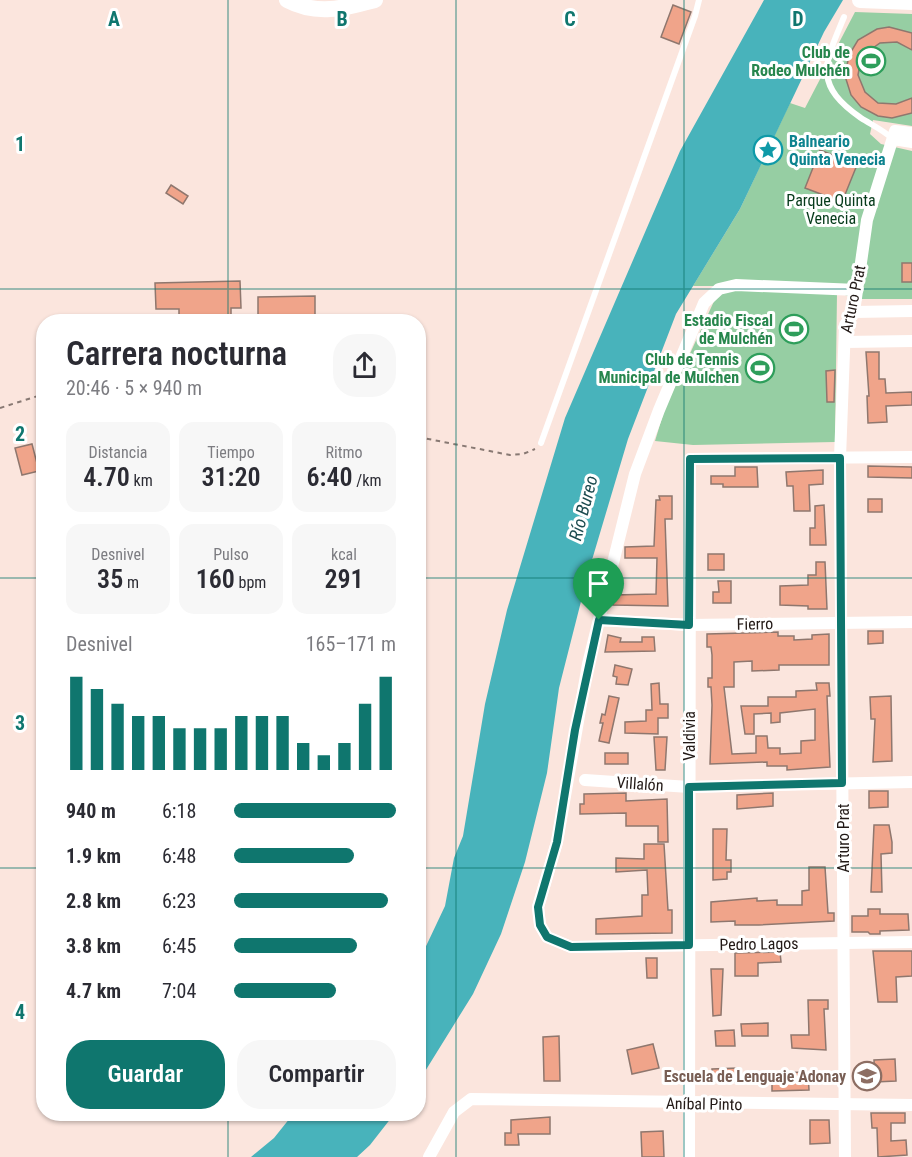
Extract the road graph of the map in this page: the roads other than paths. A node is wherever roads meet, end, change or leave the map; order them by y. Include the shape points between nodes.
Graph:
1 (287, 0) edge
2 (375, 0) edge
3 (699, 0) edge
4 (860, 0) edge
5 (912, 2) edge
6 (844, 17) dead end
7 (912, 133) edge
8 (891, 134) junction
9 (912, 142) edge
10 (857, 290) junction
11 (912, 311) edge
12 (854, 312) junction
13 (912, 341) edge
14 (845, 342) junction
15 (542, 443) road end
16 (912, 457) edge
17 (840, 458) junction
18 (599, 620) junction
19 (912, 622) edge
20 (841, 623) junction
21 (689, 625) junction
22 (585, 780) dead end
23 (912, 782) edge
24 (842, 783) junction
25 (689, 787) junction
26 (912, 942) edge
27 (843, 943) junction
28 (689, 945) junction
29 (689, 1104) junction
30 (844, 1105) junction
31 (912, 1106) edge
32 (429, 1157) edge
33 (689, 1157) edge
34 (845, 1157) edge

1 - 2 main road via 327,10
3 - 15 lane
4 - 5 main road
6 - 8 lane via 826,62 826,75 845,107
7 - 8 street
8 - 9 street
8 - 10 street, Arturo Prat via 867,220
10 - 12 street, Arturo Prat
10 - 18 street via 736,285 718,289 708,297 642,455 626,503
11 - 12 street
12 - 14 street, Arturo Prat via 846,325
13 - 14 street
14 - 17 street, Arturo Prat
16 - 17 street
17 - 20 street, Arturo Prat
17 - 21 street, Valdivia via 690,459
18 - 21 street, Fierro
18 - 28 street, Pedro Lagos via 577,719 557,842 538,913 540,925 547,937 571,947
19 - 20 street, Fierro
20 - 21 street, Fierro
20 - 24 street, Arturo Prat
21 - 25 street, Valdivia
22 - 25 street, Villalón
23 - 24 street, Villalón
24 - 25 street, Villalón
24 - 27 street, Arturo Prat
25 - 28 street, Valdivia
26 - 27 street, Pedro Lagos
27 - 28 street, Pedro Lagos
27 - 30 street, Arturo Prat
28 - 29 street, Valdivia
29 - 30 street, Aníbal Pinto
29 - 32 street, Aníbal Pinto via 471,1099 461,1104
29 - 33 street, Valdivia
30 - 31 street, Aníbal Pinto
30 - 34 street, Arturo Prat

